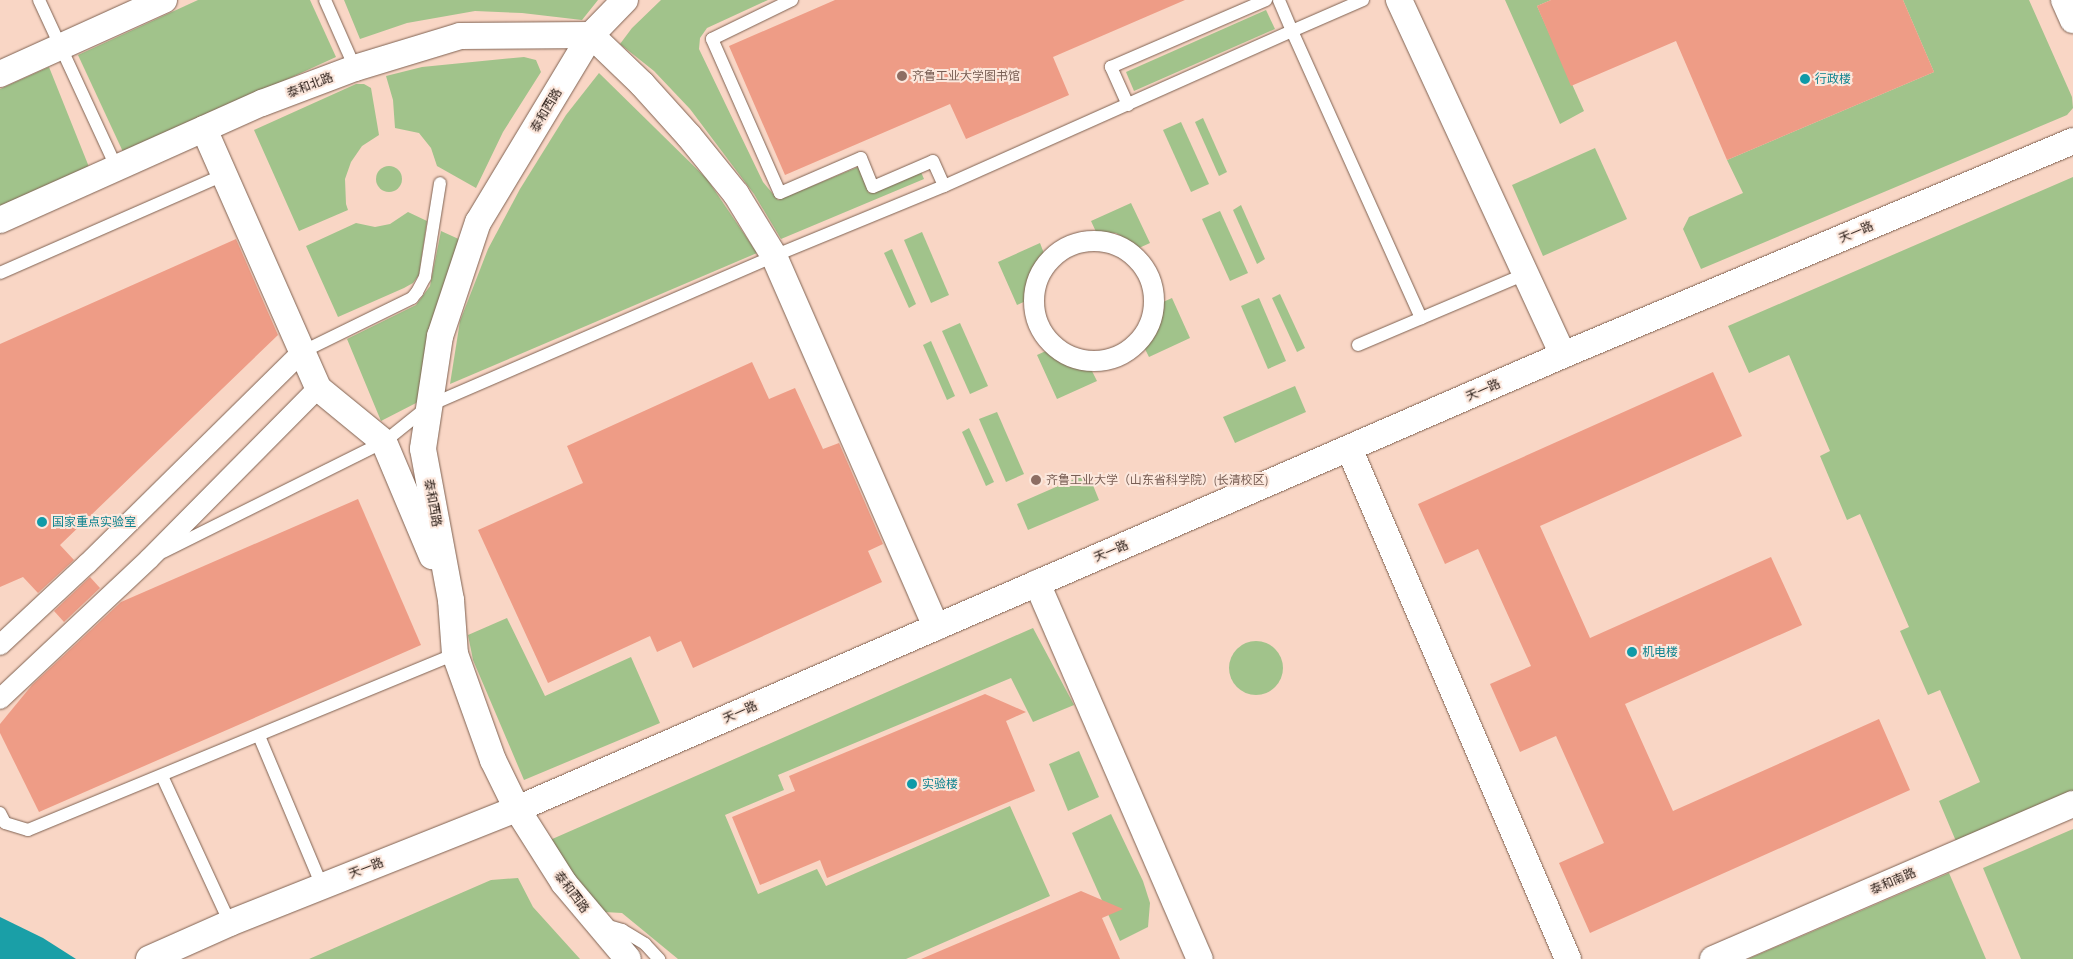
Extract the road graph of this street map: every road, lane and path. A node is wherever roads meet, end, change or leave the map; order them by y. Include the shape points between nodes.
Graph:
1 (40, 0) edge
2 (164, 0) edge
3 (325, 0) edge
4 (625, 0) edge
5 (792, 0) edge
6 (1266, 0) edge
7 (1279, 0) edge
8 (1364, 0) edge
9 (1399, 0) edge
10 (2064, 0) edge
11 (2073, 20) edge
12 (1292, 31) junction
13 (592, 35) junction
14 (60, 47) junction
15 (355, 68) junction
16 (0, 74) edge
17 (1128, 105) junction
18 (204, 129) junction
19 (2073, 141) edge
20 (117, 169) junction
21 (225, 174) junction
22 (440, 183) dead end
23 (944, 186) junction
24 (0, 220) edge
25 (1071, 245) joint
26 (774, 256) junction
27 (0, 274) edge
28 (1525, 274) junction
29 (1421, 318) junction
30 (1358, 345) dead end
31 (302, 352) junction
32 (1563, 354) junction
33 (318, 388) junction
34 (430, 405) junction
35 (384, 442) junction
36 (1349, 448) junction
37 (148, 559) junction
38 (1037, 583) junction
39 (450, 600) junction
40 (936, 627) junction
41 (0, 646) edge
42 (455, 654) junction
43 (0, 699) edge
44 (259, 736) junction
45 (162, 776) junction
46 (2073, 804) edge
47 (517, 809) junction
48 (0, 813) edge
49 (322, 886) junction
50 (595, 921) junction
51 (230, 923) junction
52 (149, 959) edge
53 (628, 959) edge
54 (659, 959) edge
55 (1200, 959) edge
56 (1568, 959) edge
57 (1713, 959) edge

1 - 14 lane
2 - 14 street
3 - 15 lane
4 - 13 street
5 - 23 lane via 712,39 780,193 860,158 873,187 933,160
6 - 17 lane via 1111,67
7 - 12 lane
8 - 12 lane
9 - 28 street
10 - 11 street
12 - 17 lane
12 - 29 lane
13 - 15 street, 泰和北路 via 460,36
13 - 26 street via 690,136 736,194
13 - 34 street, 泰和西路 via 478,222 440,336
14 - 16 street
14 - 20 lane
15 - 18 street, 泰和北路
17 - 23 lane
18 - 20 street, 泰和北路
18 - 21 street
19 - 32 street, 天一路
20 - 24 street, 泰和北路
21 - 27 lane
21 - 31 street
22 - 31 lane via 425,277 417,292 412,298
23 - 26 lane
25 - 25 street via 1089,240 1108,242 1126,249 1150,278 1155,296 1153,315 1146,332 1134,347 1118,356 1099,361 1080,359 1062,352 1048,340 1038,324 1034,306 1035,287 1042,269
26 - 34 lane
26 - 40 street
28 - 29 lane
28 - 32 street
29 - 30 lane
31 - 33 street
31 - 41 street
32 - 36 street, 天一路
33 - 35 street
33 - 37 street
34 - 35 lane
34 - 39 street, 泰和西路 via 423,449
35 - 37 lane
35 - 39 street
36 - 38 street, 天一路
36 - 56 street
37 - 43 street
38 - 40 street, 天一路
38 - 55 street
39 - 42 street, 泰和西路
40 - 47 street, 天一路
42 - 44 lane
42 - 47 street, 泰和西路 via 493,760
44 - 45 lane
44 - 49 lane
45 - 48 lane via 28,830 5,823
45 - 51 lane
46 - 57 street, 泰和南路
47 - 49 street, 天一路
47 - 50 street, 泰和西路 via 564,883
49 - 51 street, 天一路
50 - 53 street, 泰和西路
50 - 54 lane via 622,930 645,944
51 - 52 street, 天一路

